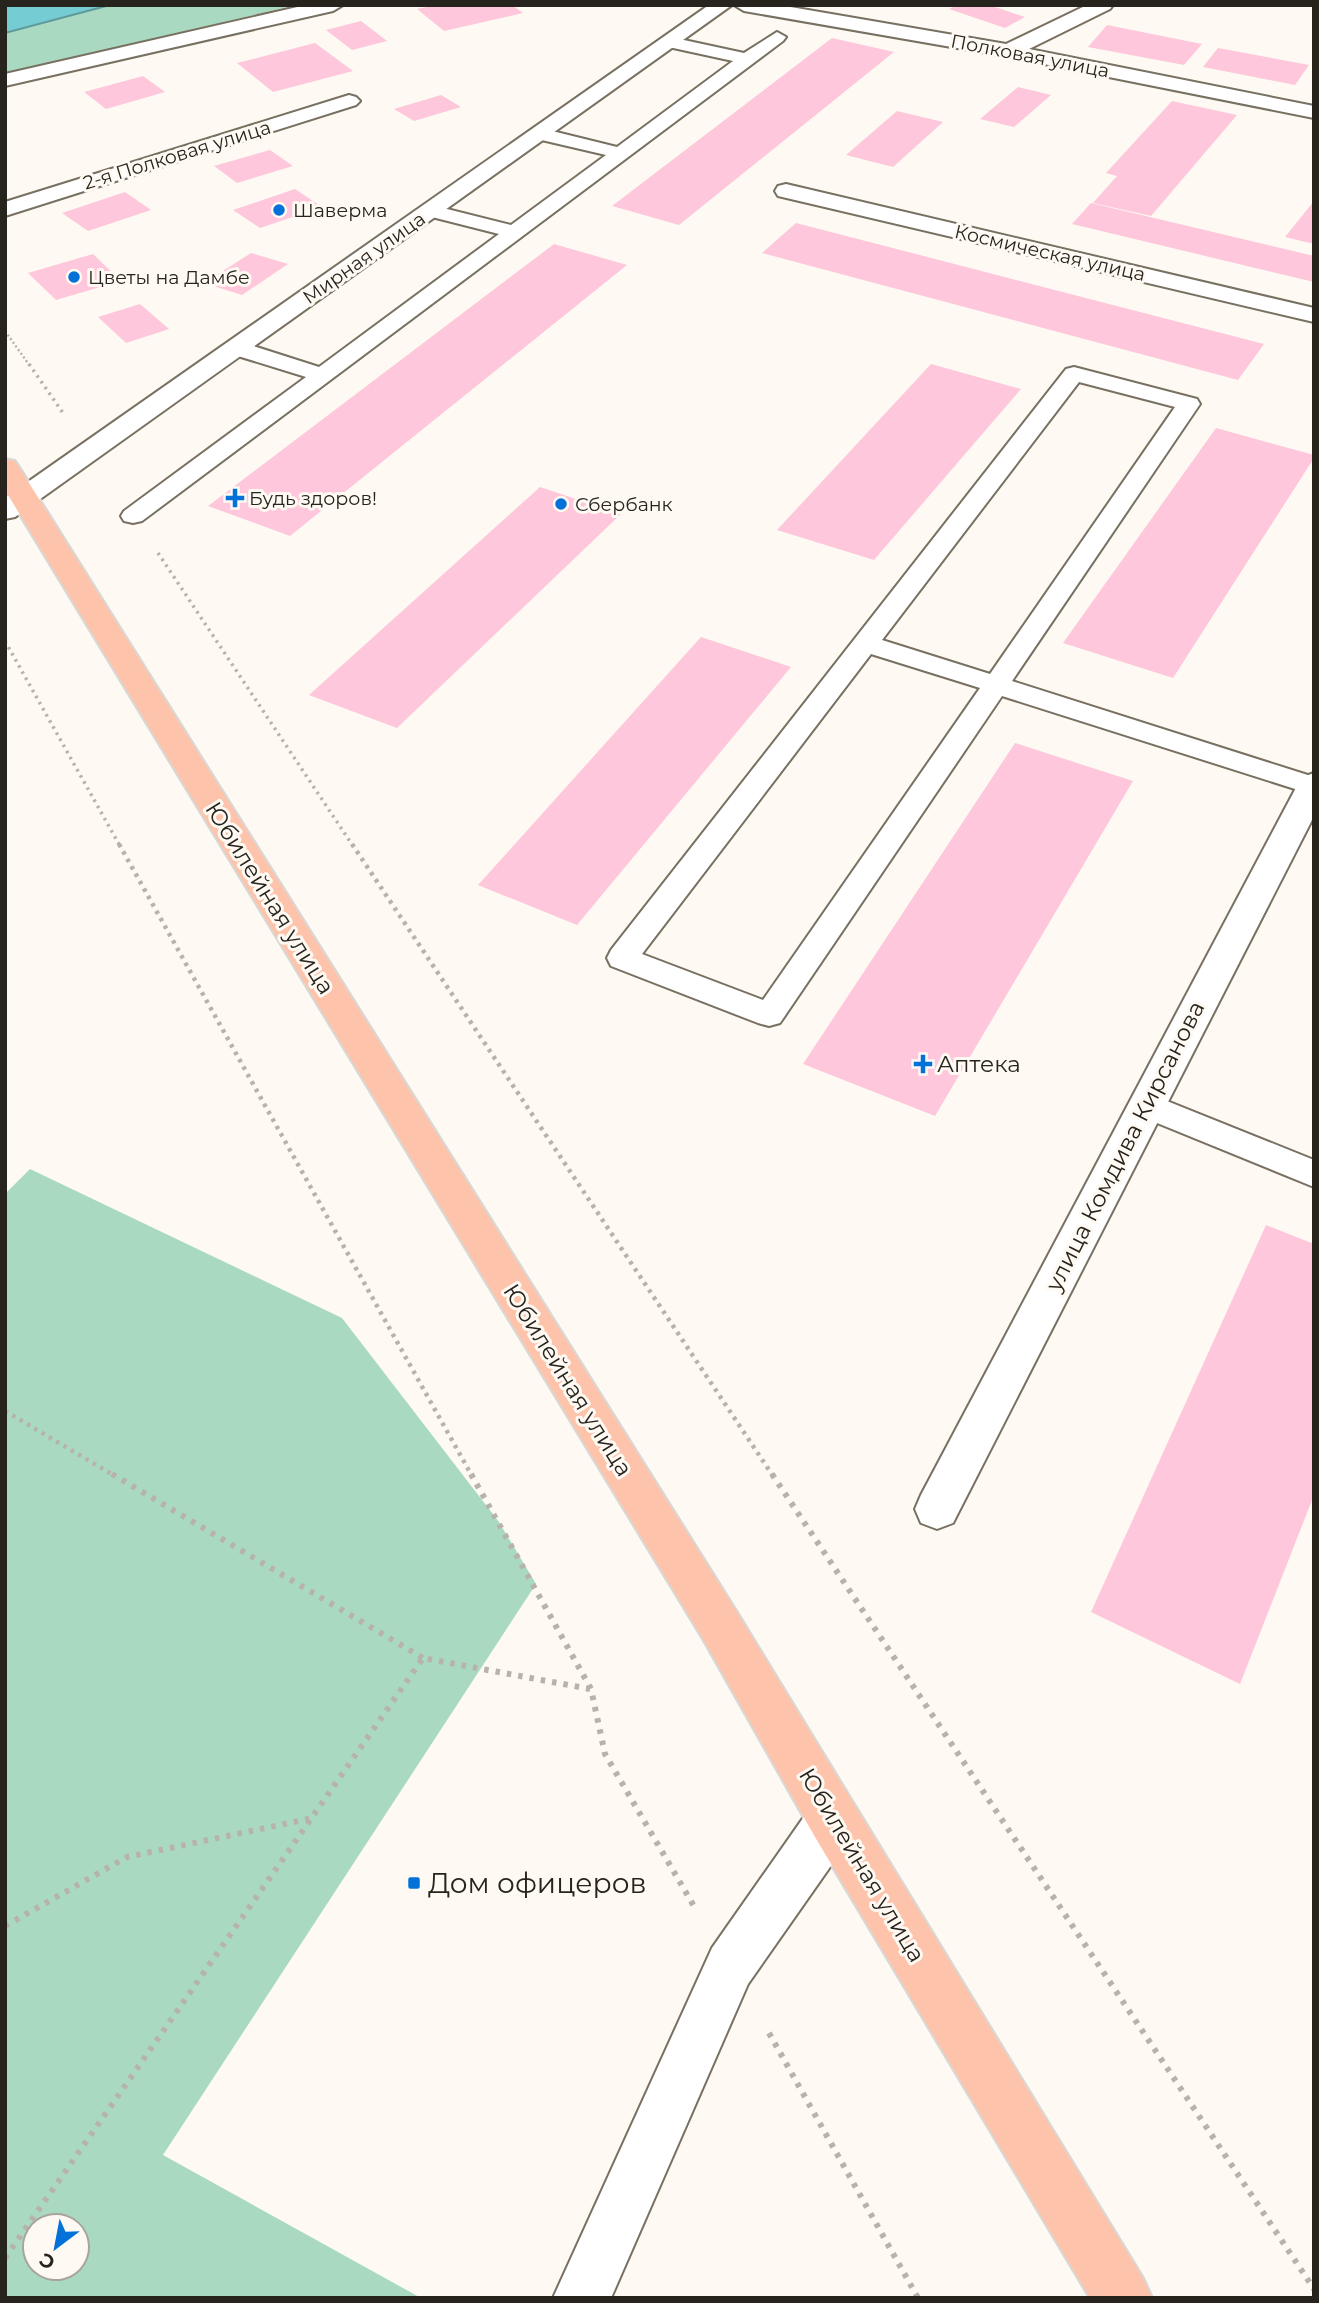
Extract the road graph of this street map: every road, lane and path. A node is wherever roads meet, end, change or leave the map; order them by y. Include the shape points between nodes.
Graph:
1 (333, 5) edge
2 (722, 5) edge
3 (744, 5) edge
4 (1103, 5) edge
5 (777, 37) dead end
6 (670, 42) junction
7 (1009, 51) junction
8 (745, 59) junction
9 (5, 80) edge
10 (349, 101) dead end
11 (1314, 112) edge
12 (540, 134) junction
13 (619, 153) junction
14 (786, 191) dead end
15 (5, 209) edge
16 (431, 211) junction
17 (513, 232) junction
18 (1314, 315) edge
19 (5, 331) edge
20 (236, 348) junction
21 (322, 375) junction
22 (89, 451) junction
23 (11, 492) edge
24 (133, 516) joint
25 (5, 641) edge
26 (865, 643) junction
27 (996, 685) junction
28 (1313, 785) edge
29 (1147, 1105) junction
30 (1314, 1174) edge
31 (5, 1411) edge
32 (937, 1508) dead end
33 (423, 1658) junction
34 (591, 1689) junction
35 (314, 1818) junction
36 (833, 1819) junction
37 (5, 1926) edge
38 (730, 1966) junction
39 (5, 2258) edge
40 (1314, 2289) edge
41 (582, 2298) edge
42 (918, 2298) edge
43 (1123, 2298) edge

1 - 9 street
2 - 6 street, Мирная улица
3 - 7 street, Полковая улица
4 - 7 street
5 - 8 lane
6 - 8 lane
6 - 12 street, Мирная улица
7 - 11 street, Полковая улица
8 - 13 lane
10 - 15 street, 2-я Полковая улица
12 - 13 lane
12 - 16 street, Мирная улица
13 - 17 lane
14 - 18 street, Космическая улица
16 - 17 lane
16 - 20 street, Мирная улица
17 - 21 lane
19 - 22 path
20 - 21 lane
20 - 22 street, Мирная улица
21 - 24 lane
22 - 23 street, Мирная улица
23 - 36 main road, Юбилейная улица via 719,1624
24 - 40 path
25 - 34 path
26 - 27 lane
26 - 27 lane via 1074,374 1189,404
26 - 27 lane via 622,958 769,1015
27 - 28 lane
28 - 29 street, улица Комдива Кирсанова
29 - 30 lane
29 - 32 street, улица Комдива Кирсанова
31 - 33 path
33 - 34 path
33 - 35 path
34 - 38 path via 605,1754
35 - 37 path via 127,1857
35 - 39 path
36 - 38 street
36 - 43 main road, Юбилейная улица
38 - 41 street
38 - 42 path

